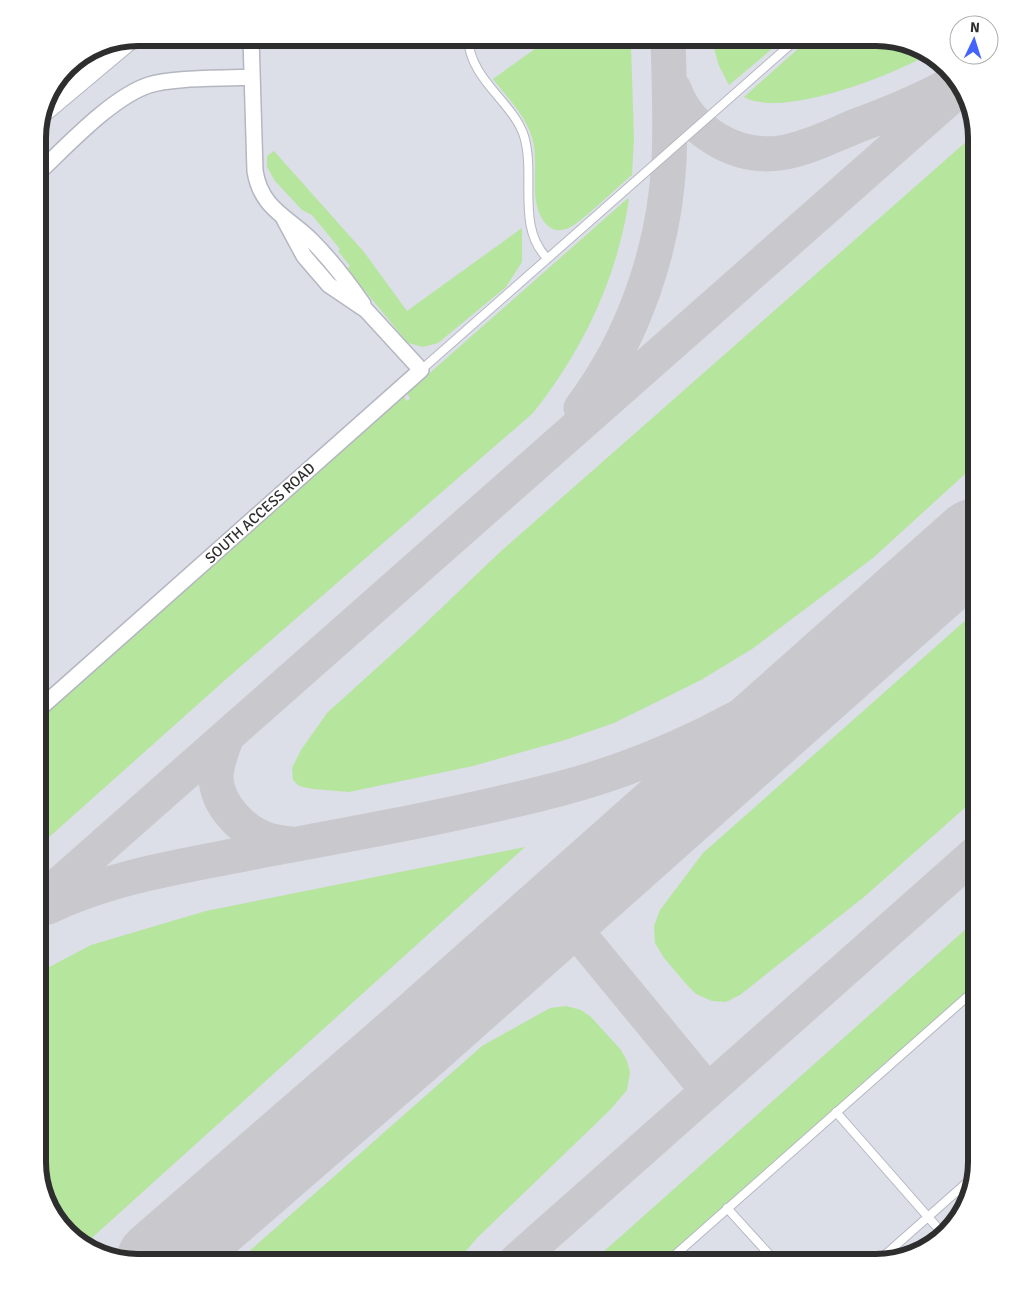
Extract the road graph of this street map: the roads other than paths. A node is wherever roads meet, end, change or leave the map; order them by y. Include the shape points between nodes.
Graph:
1 (251, 46) edge
2 (470, 46) edge
3 (789, 46) edge
4 (119, 48) edge
5 (252, 77) junction
6 (53, 104) edge
7 (46, 166) edge
8 (547, 258) junction
9 (421, 370) junction
10 (46, 703) edge
11 (968, 996) edge
12 (836, 1112) junction
13 (965, 1184) edge
14 (728, 1208) junction
15 (928, 1217) junction
16 (938, 1229) edge
17 (887, 1253) edge
18 (677, 1254) edge
19 (769, 1254) edge

1 - 5 street
2 - 8 lane via 474,64 523,131 528,160 529,214 538,249
3 - 8 lane
4 - 6 street
5 - 7 street via 165,82 138,89 114,105
5 - 9 street via 257,182 268,203 310,239 342,273 366,310
8 - 9 lane
9 - 10 street, SOUTH ACCESS ROAD
11 - 12 lane
12 - 14 lane
12 - 15 lane
13 - 15 lane
14 - 18 lane
14 - 19 lane
15 - 16 lane
15 - 17 lane

